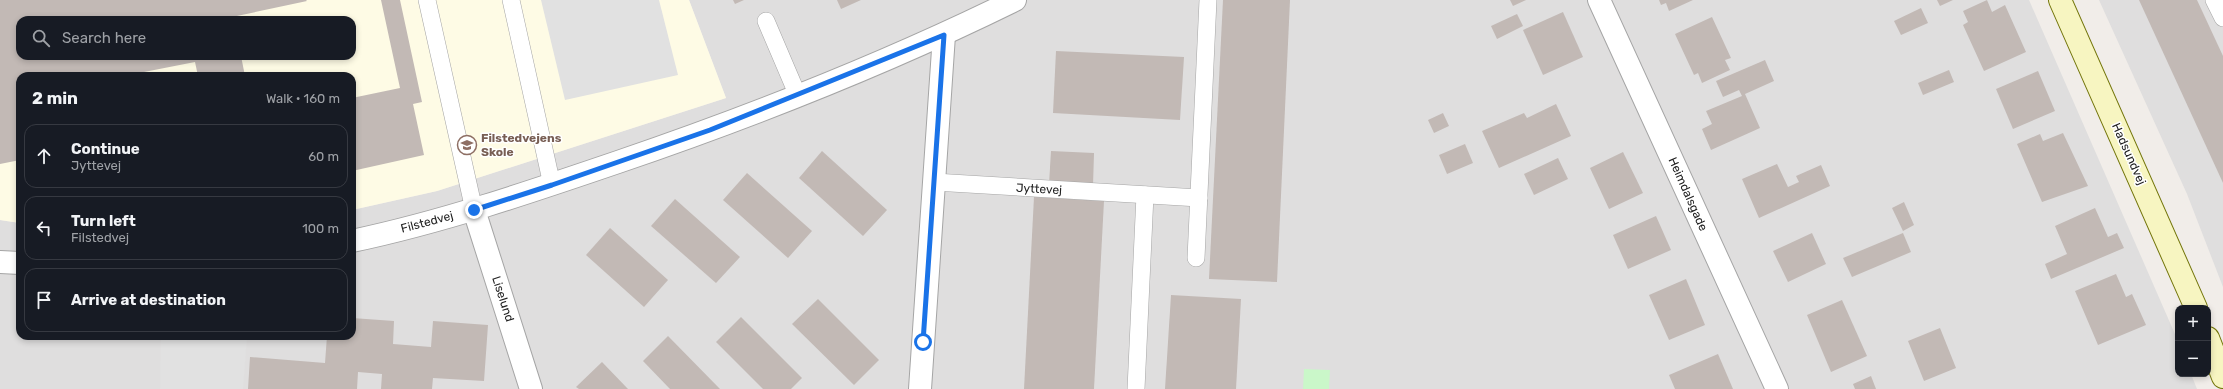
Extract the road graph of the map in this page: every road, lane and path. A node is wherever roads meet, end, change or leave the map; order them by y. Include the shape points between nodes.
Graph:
1 (428, 0) edge
2 (510, 0) edge
3 (1016, 0) edge
4 (1208, 0) edge
5 (1599, 0) edge
6 (2060, 0) edge
7 (2214, 0) edge
8 (2223, 18) edge
9 (766, 21) dead end
10 (944, 35) junction
11 (798, 96) junction
12 (934, 182) junction
13 (552, 185) junction
14 (1145, 195) junction
15 (1199, 198) junction
16 (474, 210) junction
17 (356, 240) edge
18 (1196, 258) dead end
19 (0, 262) edge
20 (16, 263) edge
21 (2195, 305) edge
22 (2209, 341) edge
23 (2223, 377) edge
24 (531, 389) edge
25 (920, 389) edge
26 (1136, 389) edge
27 (1777, 389) edge

1 - 16 lane
2 - 13 lane
3 - 10 street, Filstedvej
4 - 15 lane
5 - 27 street, Heimdalsgade
6 - 21 street, Hadsundvej
7 - 8 lane
9 - 11 lane
10 - 11 street, Filstedvej
10 - 12 street
11 - 13 street, Filstedvej via 710,130
12 - 14 lane, Jyttevej
12 - 25 street
13 - 16 street, Filstedvej
14 - 15 lane, Jyttevej
14 - 26 lane
15 - 18 lane
16 - 17 street, Filstedvej
16 - 24 street, Liselund
19 - 20 street
22 - 23 street

